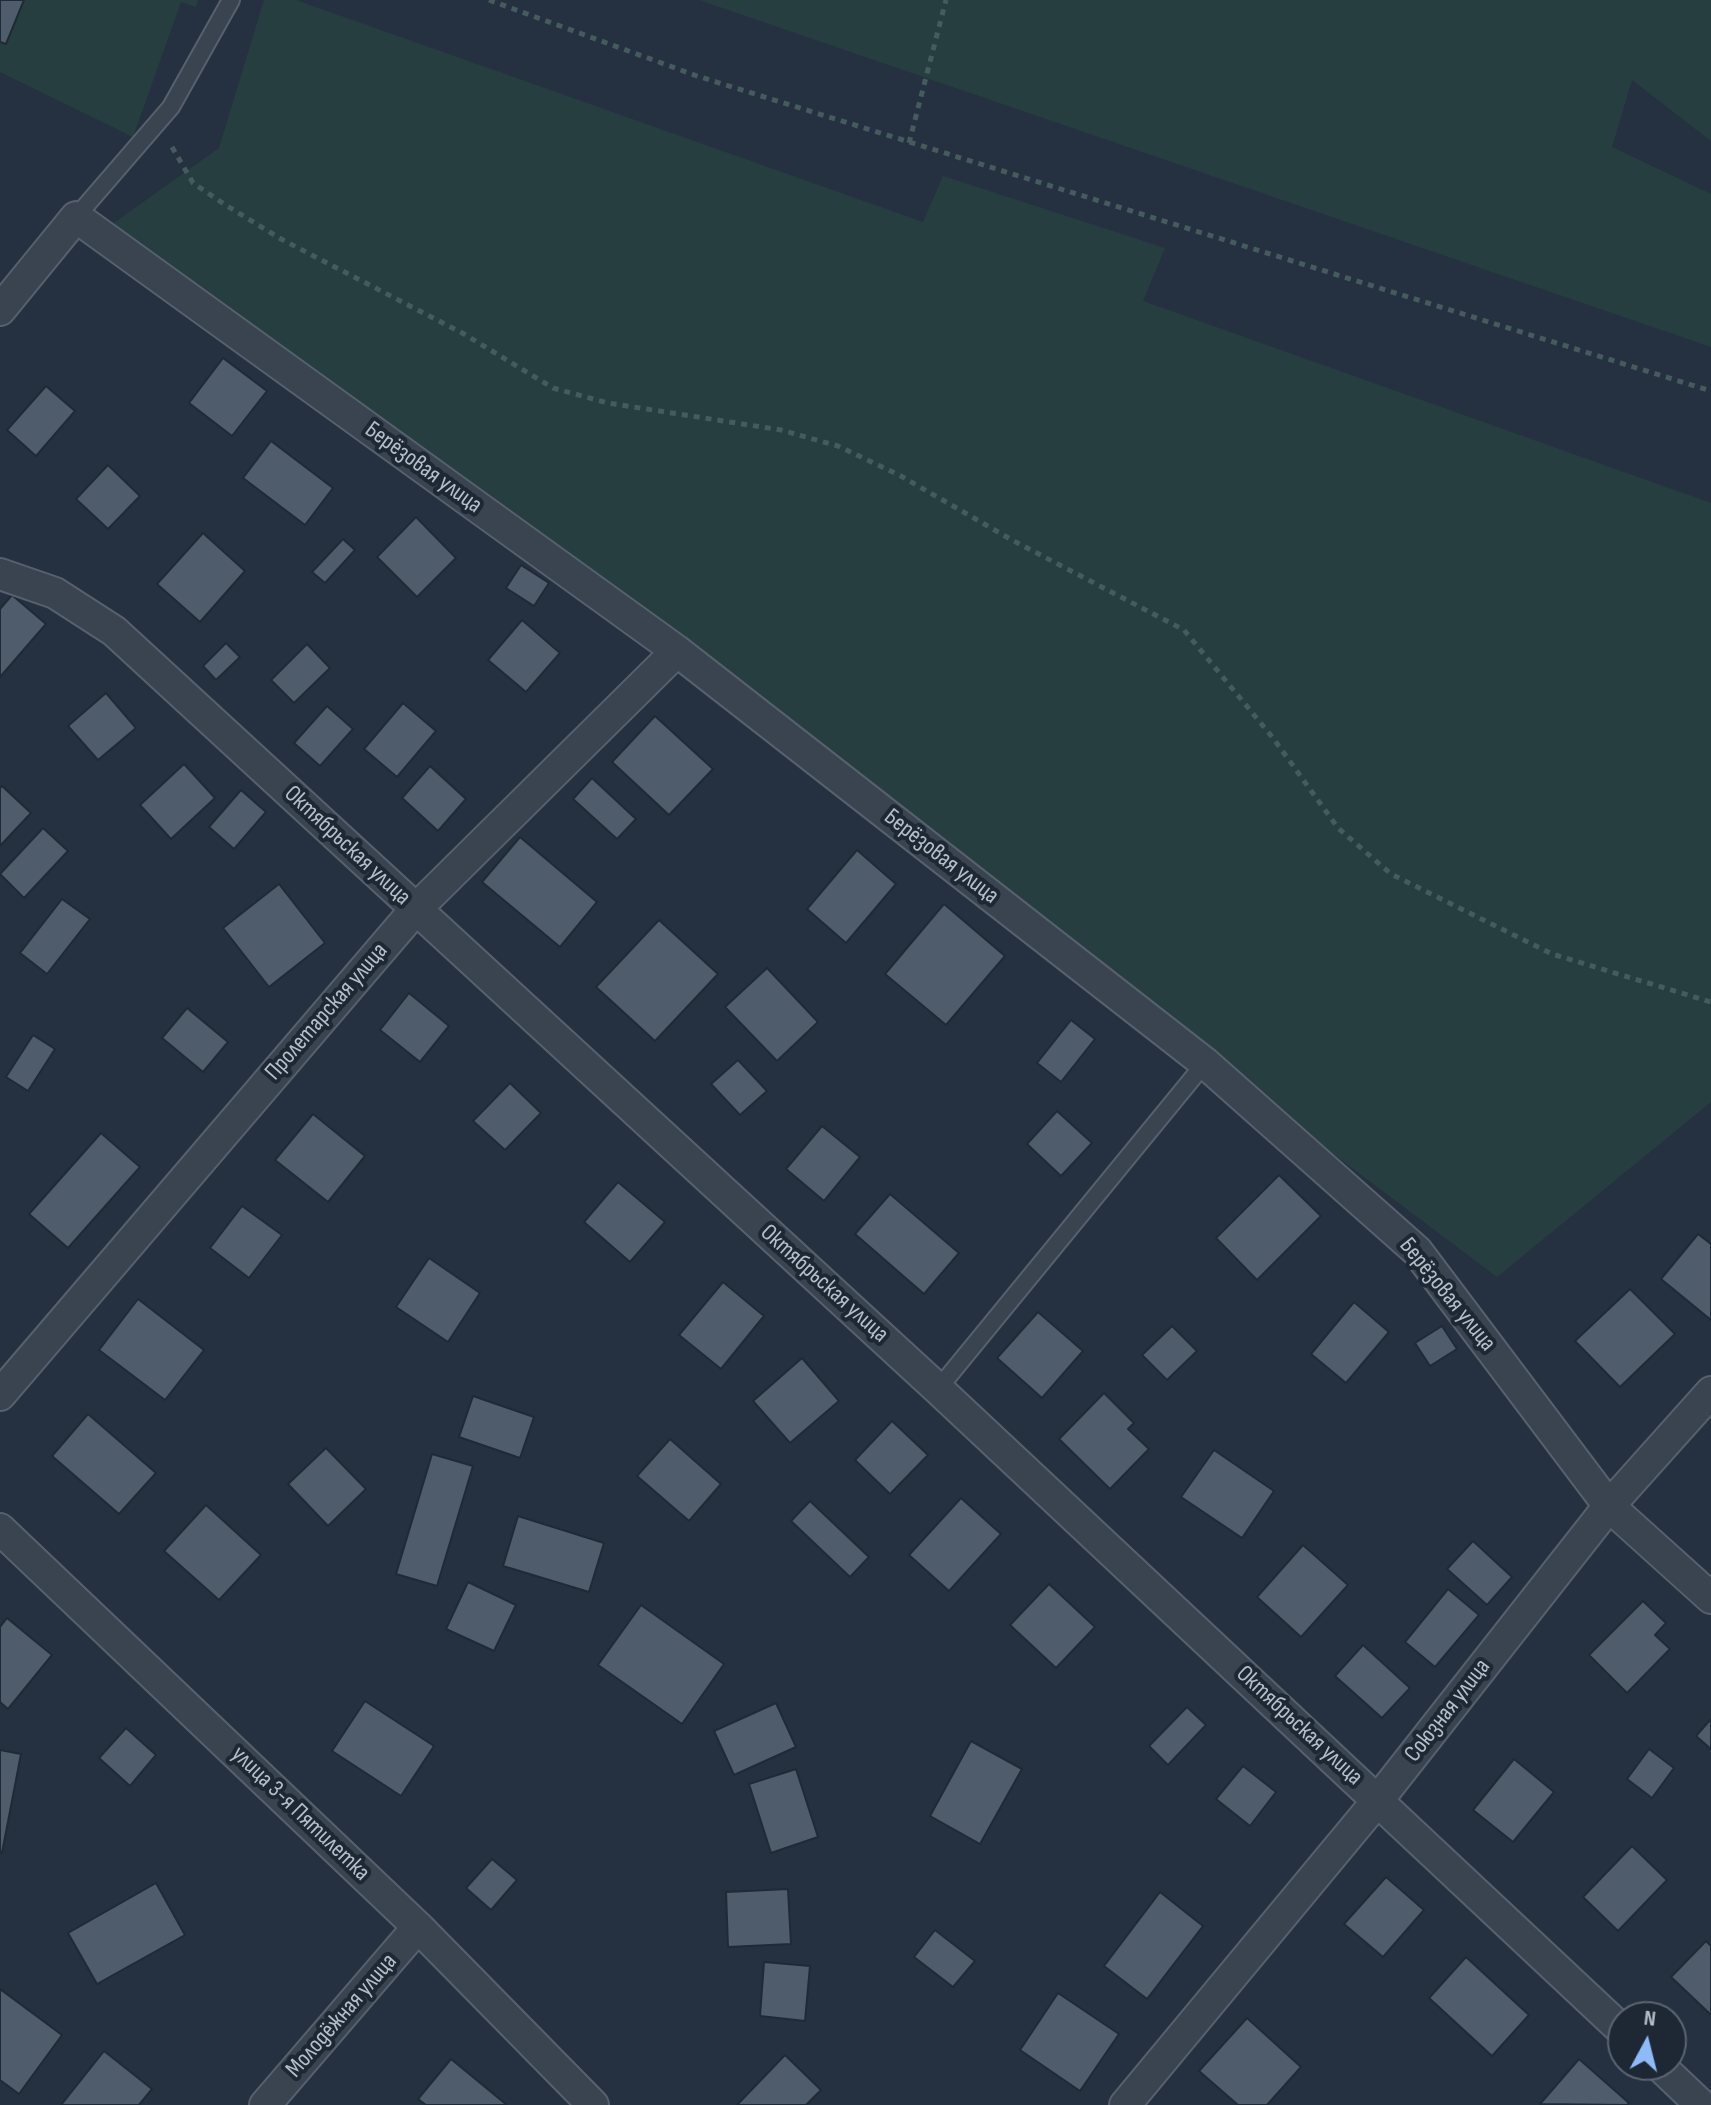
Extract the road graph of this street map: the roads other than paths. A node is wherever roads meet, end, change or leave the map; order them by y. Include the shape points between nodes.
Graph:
1 (231, 0) edge
2 (76, 217) junction
3 (0, 310) edge
4 (0, 574) edge
5 (677, 651) junction
6 (415, 910) junction
7 (1205, 1063) junction
8 (938, 1389) junction
9 (1711, 1392) edge
10 (0, 1395) edge
11 (1609, 1506) junction
12 (0, 1529) edge
13 (1711, 1598) edge
14 (1378, 1800) junction
15 (418, 1927) junction
16 (1607, 2016) edge
17 (1676, 2081) edge
18 (265, 2105) edge
19 (593, 2105) edge
20 (1125, 2105) edge
21 (1701, 2105) edge

1 - 2 lane via 171,107
2 - 3 street
2 - 5 street, Берёзовая улица
4 - 6 street, Октябрьская улица via 55,593 114,631
5 - 6 street, Пролетарская улица
5 - 7 street, Берёзовая улица
6 - 8 street, Октябрьская улица
6 - 10 street, Пролетарская улица
7 - 8 lane
7 - 11 street, Берёзовая улица via 1417,1251
8 - 14 street, Октябрьская улица
9 - 11 street, Союзная улица
11 - 13 street, Берёзовая улица
11 - 14 street, Союзная улица
12 - 15 street, улица 3-я Пятилетка
14 - 16 street, Октябрьская улица
14 - 20 street, Союзная улица
15 - 18 street, Молодёжная улица
15 - 19 street, улица 3-я Пятилетка
17 - 21 street

